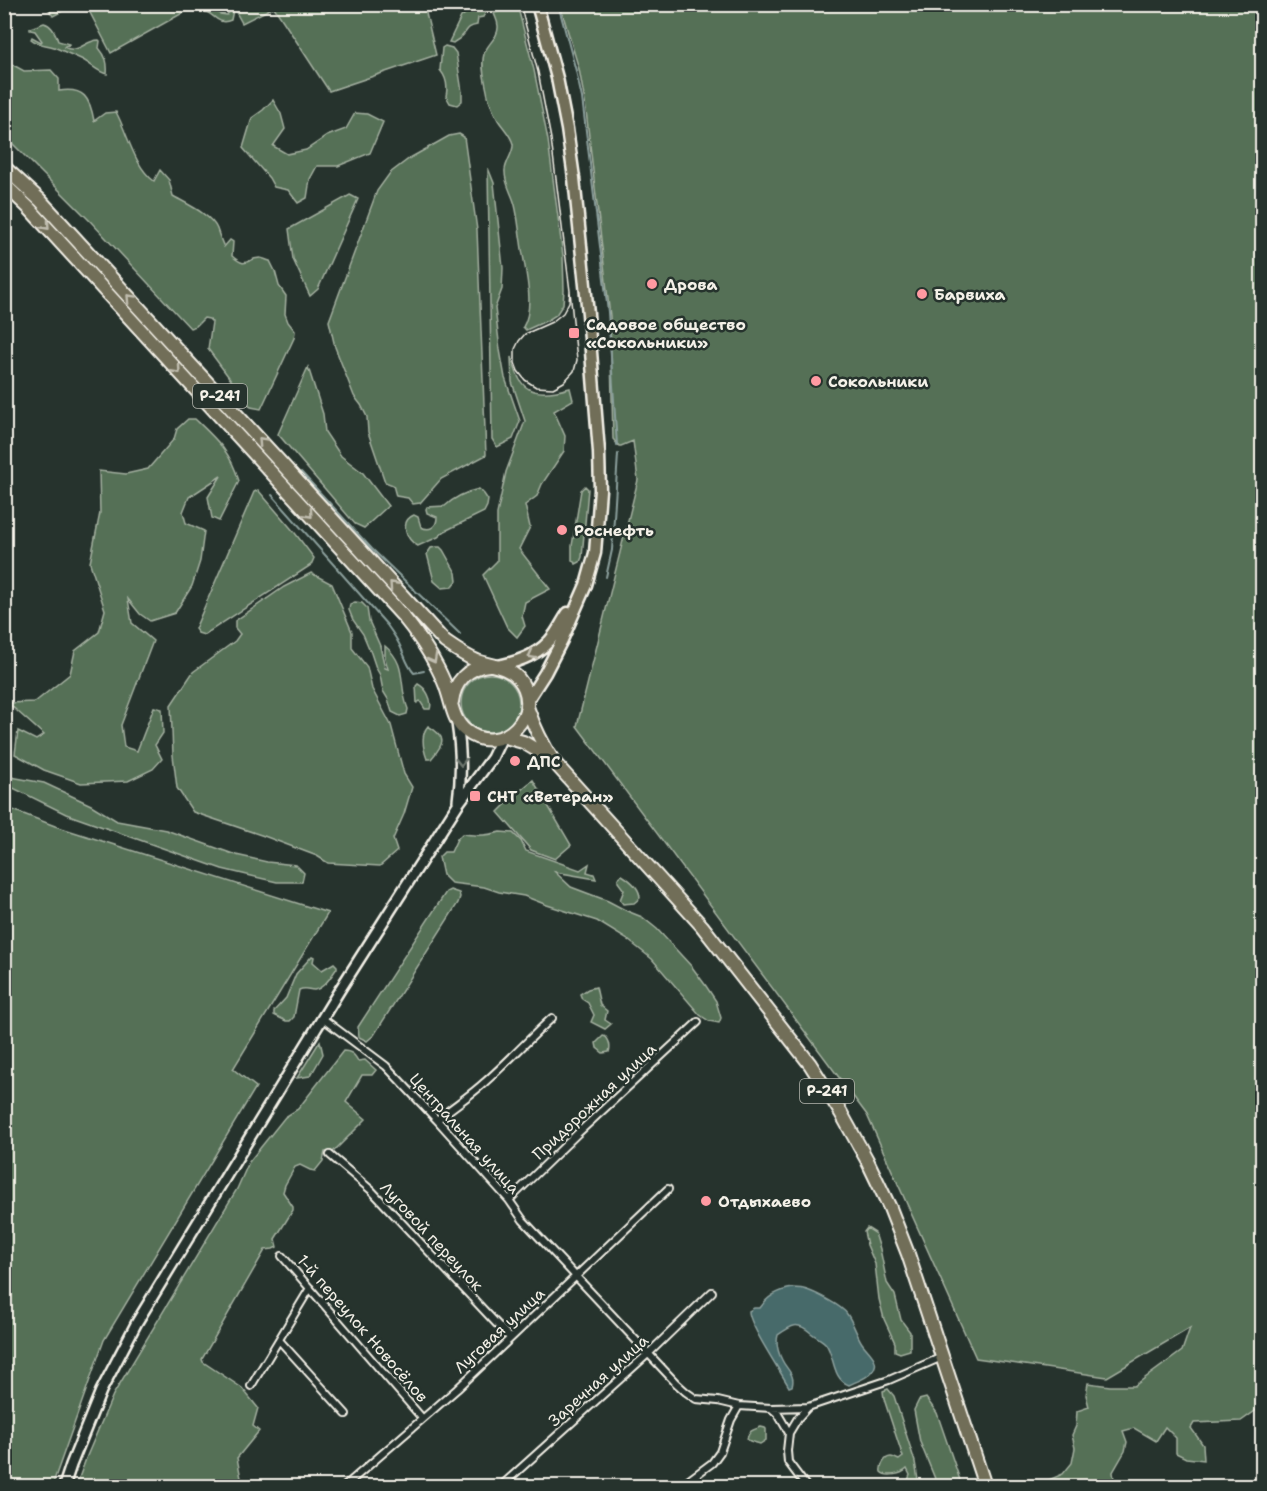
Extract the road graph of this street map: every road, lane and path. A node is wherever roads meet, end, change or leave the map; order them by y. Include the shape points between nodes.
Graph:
1 (537, 4) edge
2 (4, 167) edge
3 (4, 184) edge
4 (582, 596) junction
5 (495, 666) junction
6 (527, 703) junction
7 (455, 715) junction
8 (504, 737) junction
9 (554, 762) junction
10 (458, 804) junction
11 (322, 1018) junction
12 (552, 1018) dead end
13 (698, 1022) dead end
14 (437, 1120) junction
15 (330, 1155) dead end
16 (668, 1189) dead end
17 (509, 1200) junction
18 (282, 1256) dead end
19 (578, 1276) junction
20 (310, 1288) junction
21 (712, 1292) dead end
22 (510, 1338) junction
23 (279, 1340) junction
24 (649, 1353) junction
25 (942, 1358) junction
26 (251, 1386) dead end
27 (739, 1406) junction
28 (808, 1407) junction
29 (771, 1408) junction
30 (346, 1414) dead end
31 (422, 1418) junction
32 (789, 1433) junction
33 (64, 1486) edge
34 (345, 1486) edge
35 (501, 1486) edge
36 (681, 1486) edge
37 (806, 1486) edge
38 (985, 1486) edge

1 - 4 main road via 557,78 574,178 599,452 595,553
5 -> 2 highway, Р-241 via 476,661 439,635 40,200
3 -> 7 highway, Р-241 via 402,615 439,669
4 -> 5 main road via 541,650 525,659
4 - 6 main road
5 - 6 highway, Р-241 via 518,678
5 - 7 highway via 473,669 458,682 452,700
6 - 8 highway via 520,724
6 - 9 highway, Р-241 via 533,726
7 - 8 highway, Р-241 via 472,736 494,740
7 -> 10 main road via 461,757
8 - 9 highway, Р-241 via 523,742
8 - 10 main road
9 - 25 highway, Р-241 via 702,926 810,1064 867,1160 890,1208 923,1294
10 - 11 main road
11 - 14 street, Центральная улица via 386,1066
11 - 33 main road via 137,1322 101,1391
12 - 14 street via 486,1081
13 - 17 street, Придорожная улица
14 - 17 street, Центральная улица
15 - 22 street, Луговой переулок via 371,1190
16 - 19 street, Луговая улица
17 - 19 street, Центральная улица
18 - 20 street, 1-й переулок Новосёлов
19 - 22 street, Луговая улица
19 - 24 street, Центральная улица
20 - 23 street
20 - 31 street, 1-й переулок Новосёлов
21 - 24 street, Заречная улица
22 - 31 street, Луговая улица
23 - 26 street
23 - 30 street
24 - 27 street, Центральная улица via 696,1398
24 - 35 street, Заречная улица
25 - 28 street, Центральная улица
25 - 38 highway, Р-241
27 - 29 street, Центральная улица
27 - 36 street via 720,1452 712,1463
28 - 29 street, Центральная улица
28 - 32 street
29 - 32 street
31 - 34 street, Луговая улица
32 - 37 street via 788,1462

